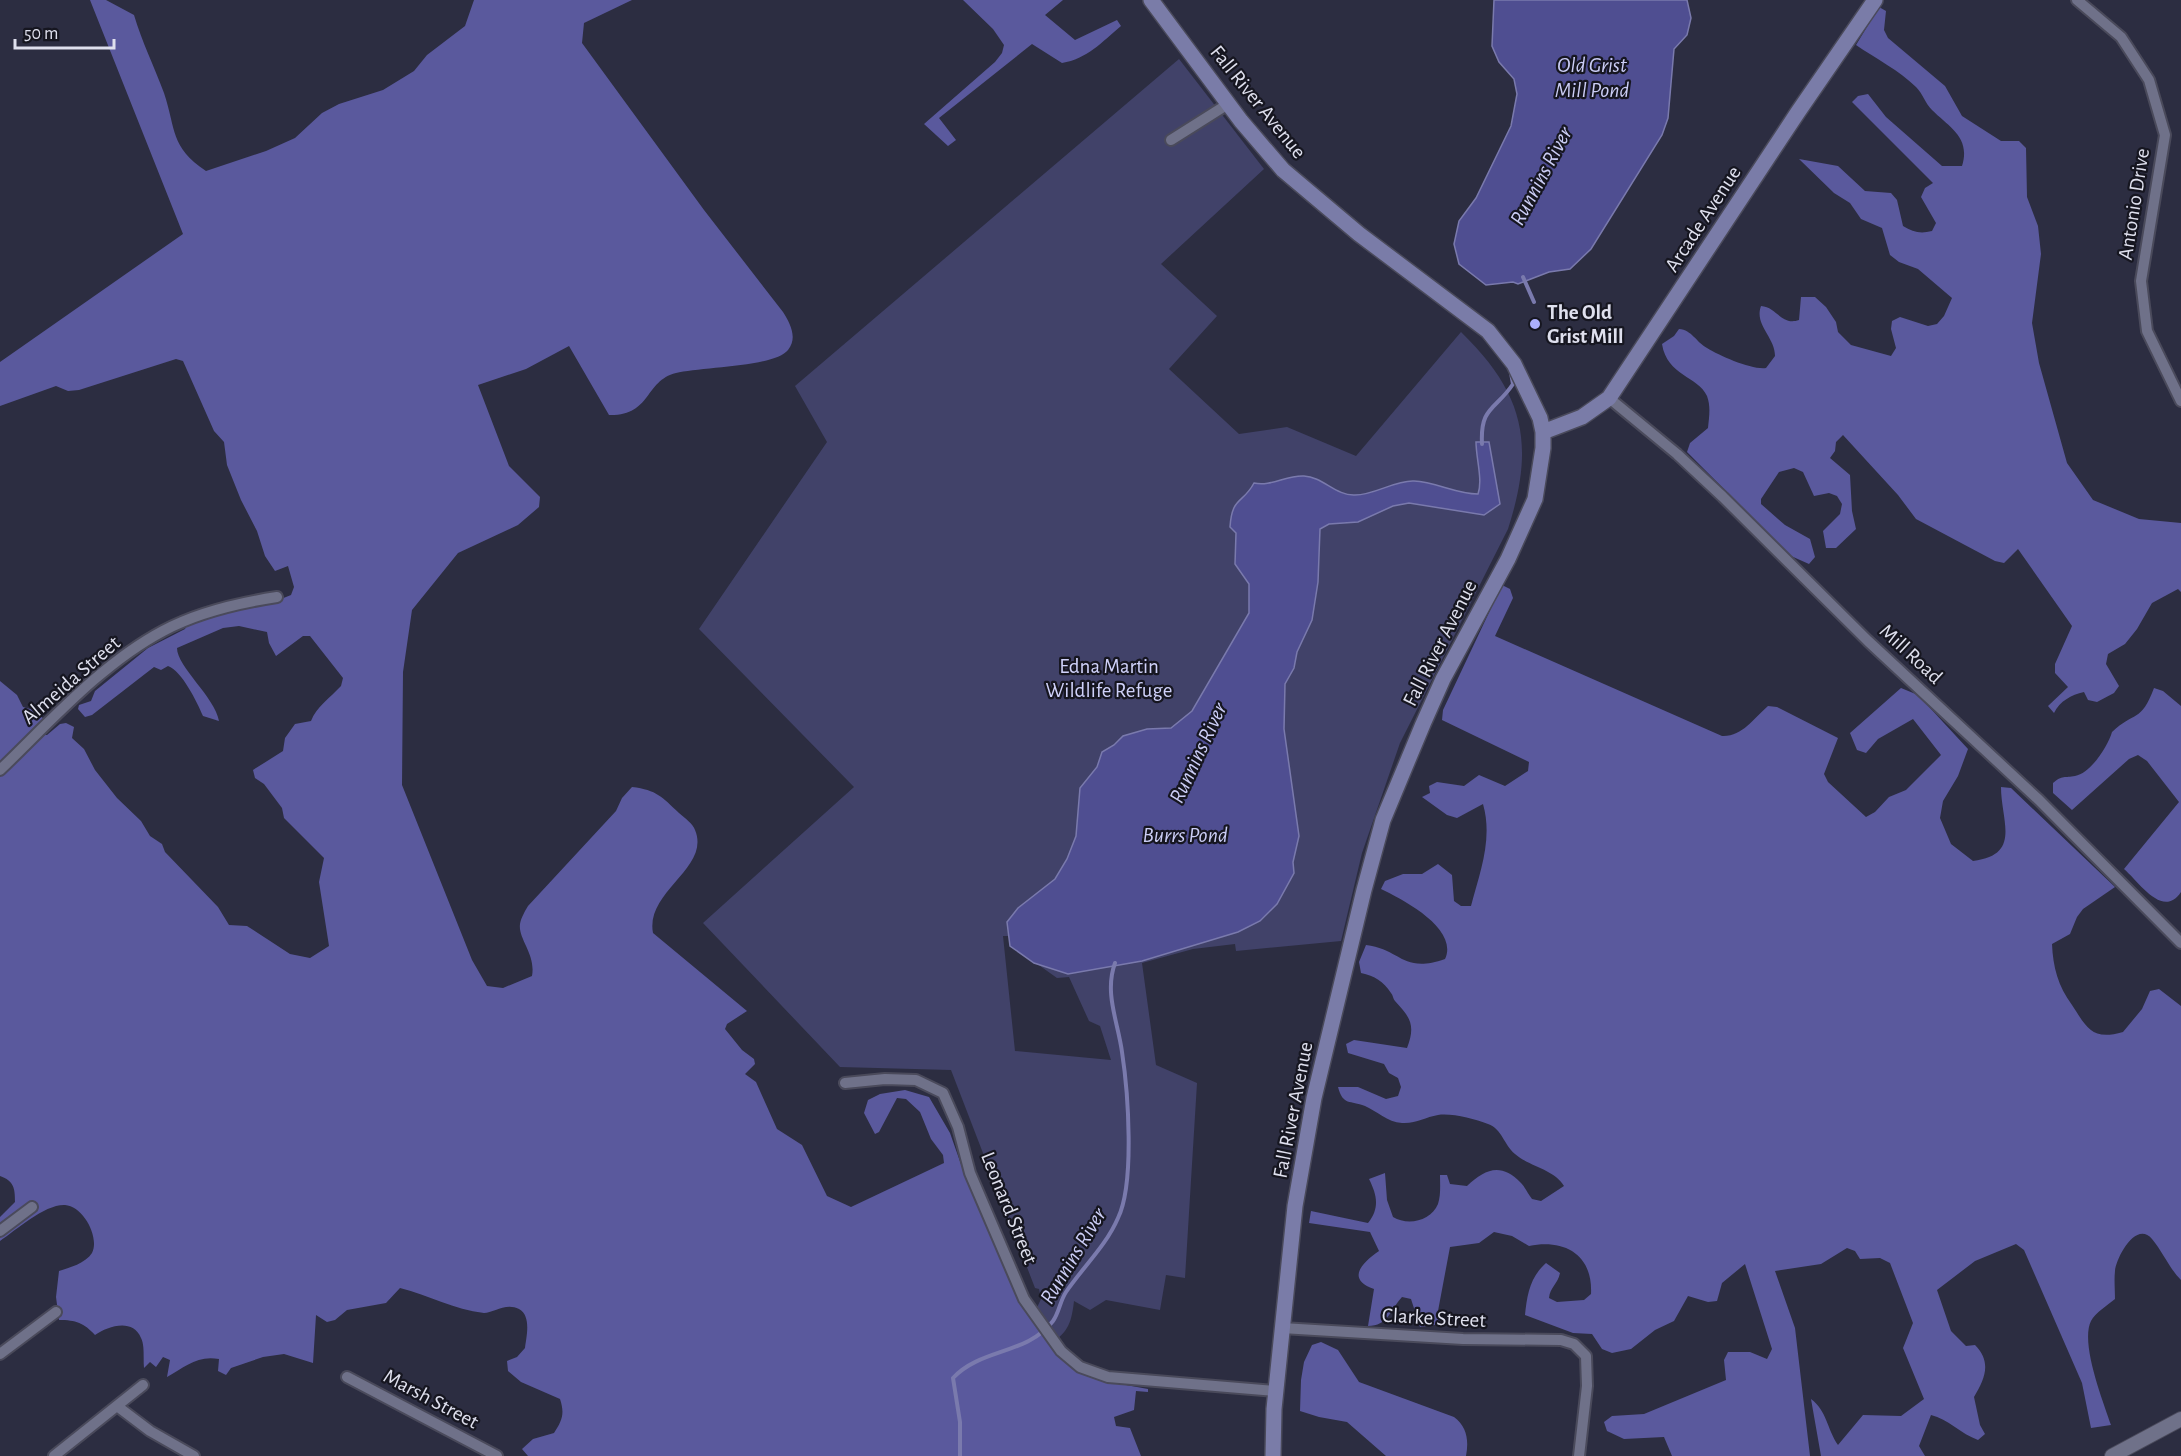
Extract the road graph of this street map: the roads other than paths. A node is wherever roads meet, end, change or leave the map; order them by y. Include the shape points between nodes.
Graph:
1 (1151, 0) edge
2 (1875, 0) edge
3 (2077, 0) edge
4 (1228, 104) junction
5 (1171, 140) dead end
6 (1609, 398) junction
7 (2181, 401) edge
8 (1543, 432) junction
9 (277, 597) dead end
10 (0, 770) edge
11 (2181, 943) edge
12 (844, 1083) dead end
13 (32, 1207) dead end
14 (0, 1231) edge
15 (56, 1312) dead end
16 (1282, 1328) junction
17 (0, 1354) edge
18 (347, 1377) dead end
19 (142, 1385) dead end
20 (1276, 1391) junction
21 (117, 1406) junction
22 (2181, 1419) edge
23 (54, 1456) edge
24 (194, 1456) edge
25 (497, 1456) edge
26 (1273, 1456) edge
27 (1579, 1456) edge
28 (2112, 1456) edge

1 - 4 main road, Fall River Avenue
2 - 6 main road, Arcade Avenue
3 - 7 street, Antonio Drive via 2121,37 2149,80 2165,135 2141,281 2147,331
4 - 5 street
4 - 8 main road, Fall River Avenue via 1283,170 1359,234 1488,331 1514,364
6 - 8 main road, Arcade Avenue via 1582,417
6 - 11 street, Mill Road via 1723,497 1868,641 2039,800
8 - 16 main road, Fall River Avenue via 1535,499 1528,518 1443,679 1383,820 1314,1098 1295,1206
9 - 10 street, Almeida Street via 239,603 163,631 109,668
12 - 20 street, Leonard Street via 916,1080 943,1093 958,1127 970,1173 1024,1299 1061,1351 1080,1366 1108,1377
13 - 14 street
15 - 17 street
16 - 20 main road, Fall River Avenue
16 - 27 street, Clarke Street via 1574,1344 1586,1356 1587,1386
18 - 25 street, Marsh Street
19 - 21 street
20 - 26 main road, Fall River Avenue
21 - 23 street
21 - 24 street
22 - 28 street

